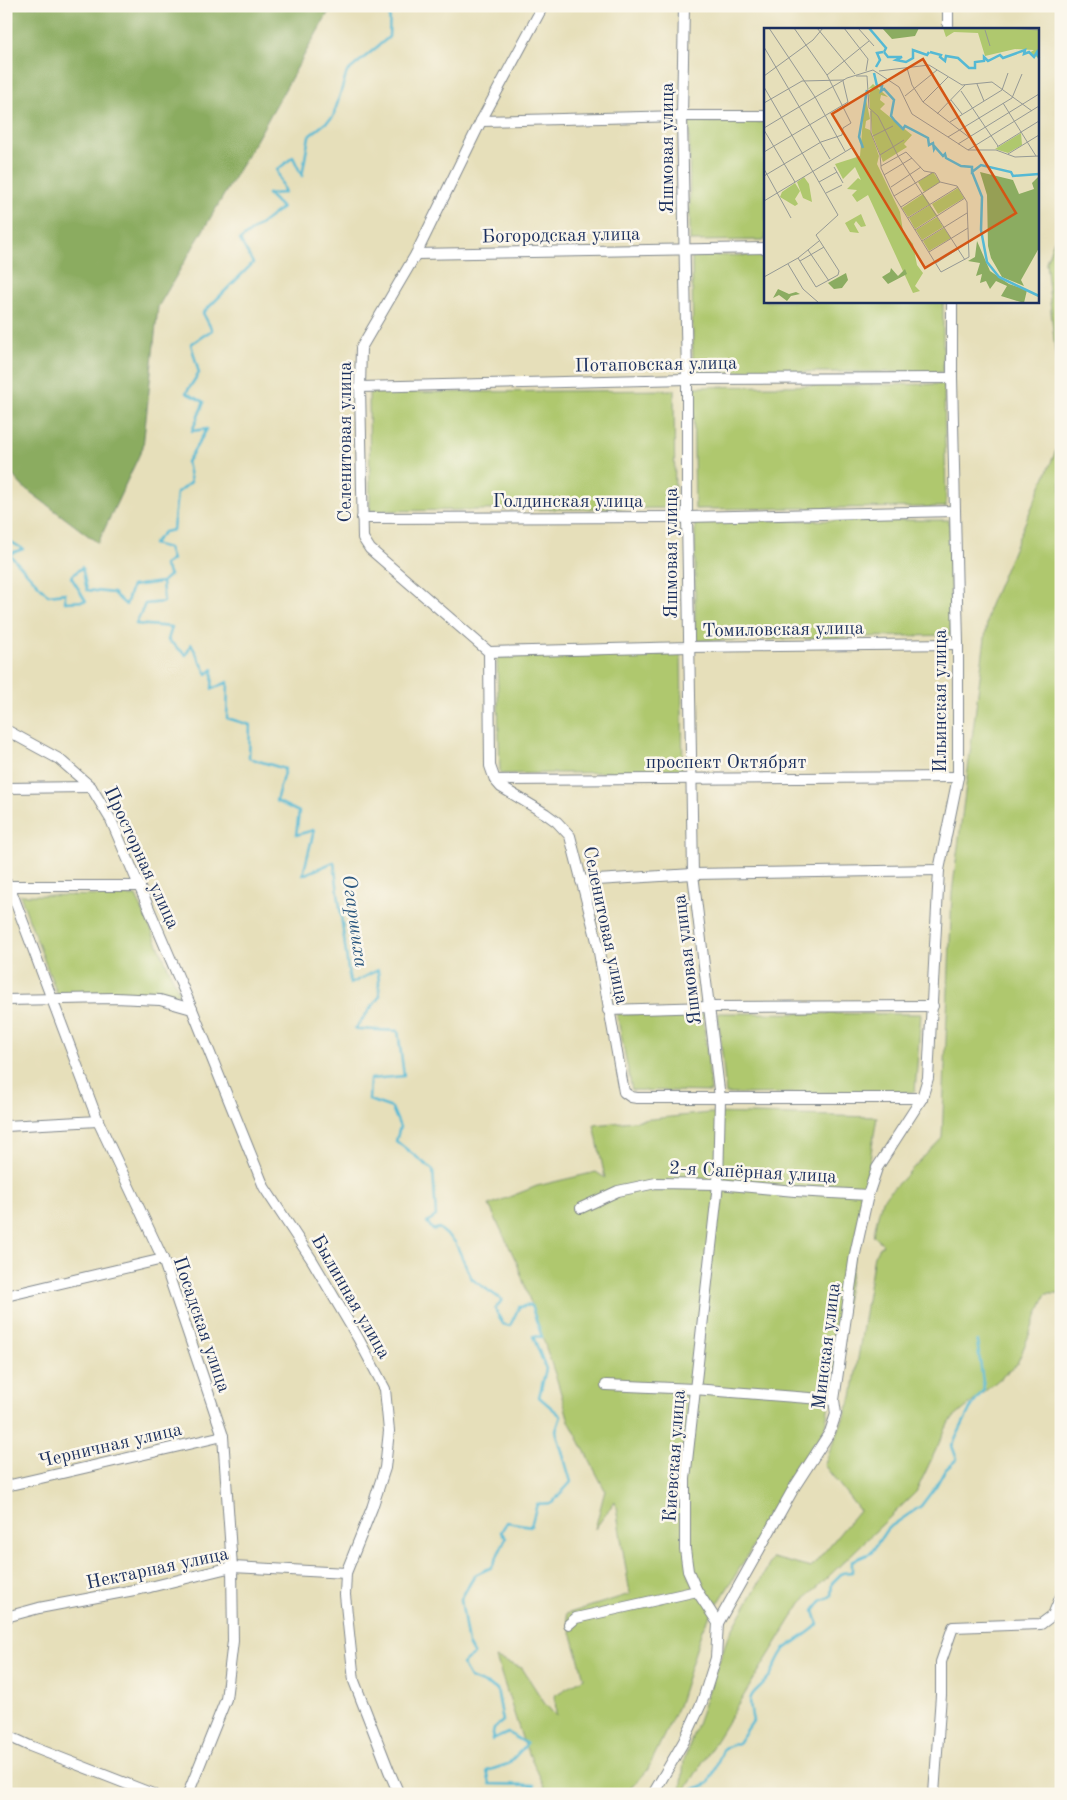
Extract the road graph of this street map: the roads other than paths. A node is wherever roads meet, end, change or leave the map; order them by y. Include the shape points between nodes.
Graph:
1 (543, 6) edge
2 (684, 6) edge
3 (948, 6) edge
4 (948, 28) edge
5 (682, 116) junction
6 (764, 116) edge
7 (481, 121) junction
8 (764, 248) edge
9 (685, 249) junction
10 (416, 254) junction
11 (952, 302) edge
12 (952, 378) junction
13 (688, 379) junction
14 (360, 387) junction
15 (955, 511) junction
16 (687, 517) junction
17 (362, 518) junction
18 (958, 644) junction
19 (689, 647) junction
20 (489, 652) junction
21 (6, 730) edge
22 (958, 777) junction
23 (690, 779) junction
24 (495, 780) junction
25 (91, 787) junction
26 (6, 788) edge
27 (939, 870) junction
28 (693, 874) junction
29 (581, 881) junction
30 (7, 886) edge
31 (140, 886) junction
32 (51, 999) junction
33 (6, 1000) edge
34 (933, 1006) junction
35 (709, 1007) junction
36 (192, 1009) junction
37 (608, 1010) junction
38 (720, 1098) junction
39 (922, 1098) junction
40 (98, 1121) junction
41 (6, 1126) edge
42 (718, 1184) junction
43 (868, 1195) junction
44 (581, 1208) dead end
45 (163, 1259) junction
46 (6, 1296) edge
47 (606, 1385) dead end
48 (694, 1389) junction
49 (834, 1400) junction
50 (222, 1436) junction
51 (6, 1486) edge
52 (232, 1567) junction
53 (346, 1573) junction
54 (697, 1591) junction
55 (1061, 1596) edge
56 (6, 1617) edge
57 (718, 1623) junction
58 (570, 1624) dead end
59 (6, 1735) edge
60 (153, 1794) edge
61 (188, 1794) edge
62 (399, 1794) edge
63 (654, 1794) edge
64 (934, 1794) edge

1 - 7 street, Селенитовая улица
2 - 5 street, Яшмовая улица
3 - 4 street
5 - 6 street
5 - 7 street
5 - 9 street, Яшмовая улица
7 - 10 street, Селенитовая улица
8 - 9 street, Богородская улица
9 - 10 street, Богородская улица
9 - 13 street, Яшмовая улица
10 - 14 street, Селенитовая улица via 361,348
11 - 12 street, Ильинская улица
12 - 13 street, Потаповская улица
12 - 15 street, Ильинская улица
13 - 14 street, Потаповская улица
13 - 16 street, Яшмовая улица
14 - 17 street, Селенитовая улица
15 - 16 street, Голдинская улица
15 - 18 street, Ильинская улица
16 - 17 street, Голдинская улица
16 - 19 street, Яшмовая улица
17 - 20 street, Селенитовая улица via 363,538 370,549
18 - 19 street, Томиловская улица
18 - 22 street, Ильинская улица
19 - 20 street, Томиловская улица
19 - 23 street, Яшмовая улица
20 - 24 street via 490,766
21 - 25 street, Просторная улица via 59,759
22 - 23 street, проспект Октябрят
22 - 27 street, Ильинская улица
23 - 24 street, проспект Октябрят
23 - 28 street, Яшмовая улица
24 - 29 street, Селенитовая улица via 557,822 570,836
25 - 26 street
25 - 31 street, Просторная улица via 111,820
27 - 28 street
27 - 34 street, Ильинская улица
28 - 29 street
28 - 35 street, Яшмовая улица
29 - 37 street, Селенитовая улица via 597,942
30 - 31 street
30 - 32 street, Посадская улица
31 - 36 street, Просторная улица
32 - 33 street
32 - 36 street via 160,1000
32 - 40 street, Посадская улица
34 - 35 street
34 - 39 street, Ильинская улица via 928,1078
35 - 37 street
35 - 38 street, Яшмовая улица
36 - 53 street, Былинная улица via 264,1187 312,1260 385,1389 388,1431 385,1468
37 - 38 street, Селенитовая улица via 624,1092 637,1098
38 - 39 street
38 - 42 street, Киевская улица
39 - 43 street, Минская улица via 877,1168
40 - 41 street
40 - 45 street, Посадская улица
42 - 43 street, 2-я Сапёрная улица
42 - 44 street, 2-я Сапёрная улица via 656,1183 618,1191
42 - 48 street, Киевская улица
43 - 49 street, Минская улица via 855,1254
45 - 46 street
45 - 50 street, Посадская улица
47 - 48 street
48 - 49 street
48 - 54 street, Киевская улица via 684,1479 685,1548 688,1571
49 - 57 street, Минская улица via 836,1414 830,1432
50 - 51 street, Черничная улица
50 - 52 street, Посадская улица
52 - 53 street, Нектарная улица
52 - 56 street, Нектарная улица
52 - 61 street, Посадская улица via 233,1641 226,1698
53 - 62 street, Былинная улица via 345,1595 354,1681
54 - 57 street, Киевская улица
54 - 58 street via 576,1618
55 - 64 street via 1053,1615 1040,1624 953,1627 941,1662
57 - 63 street via 716,1658 702,1702
59 - 60 street

